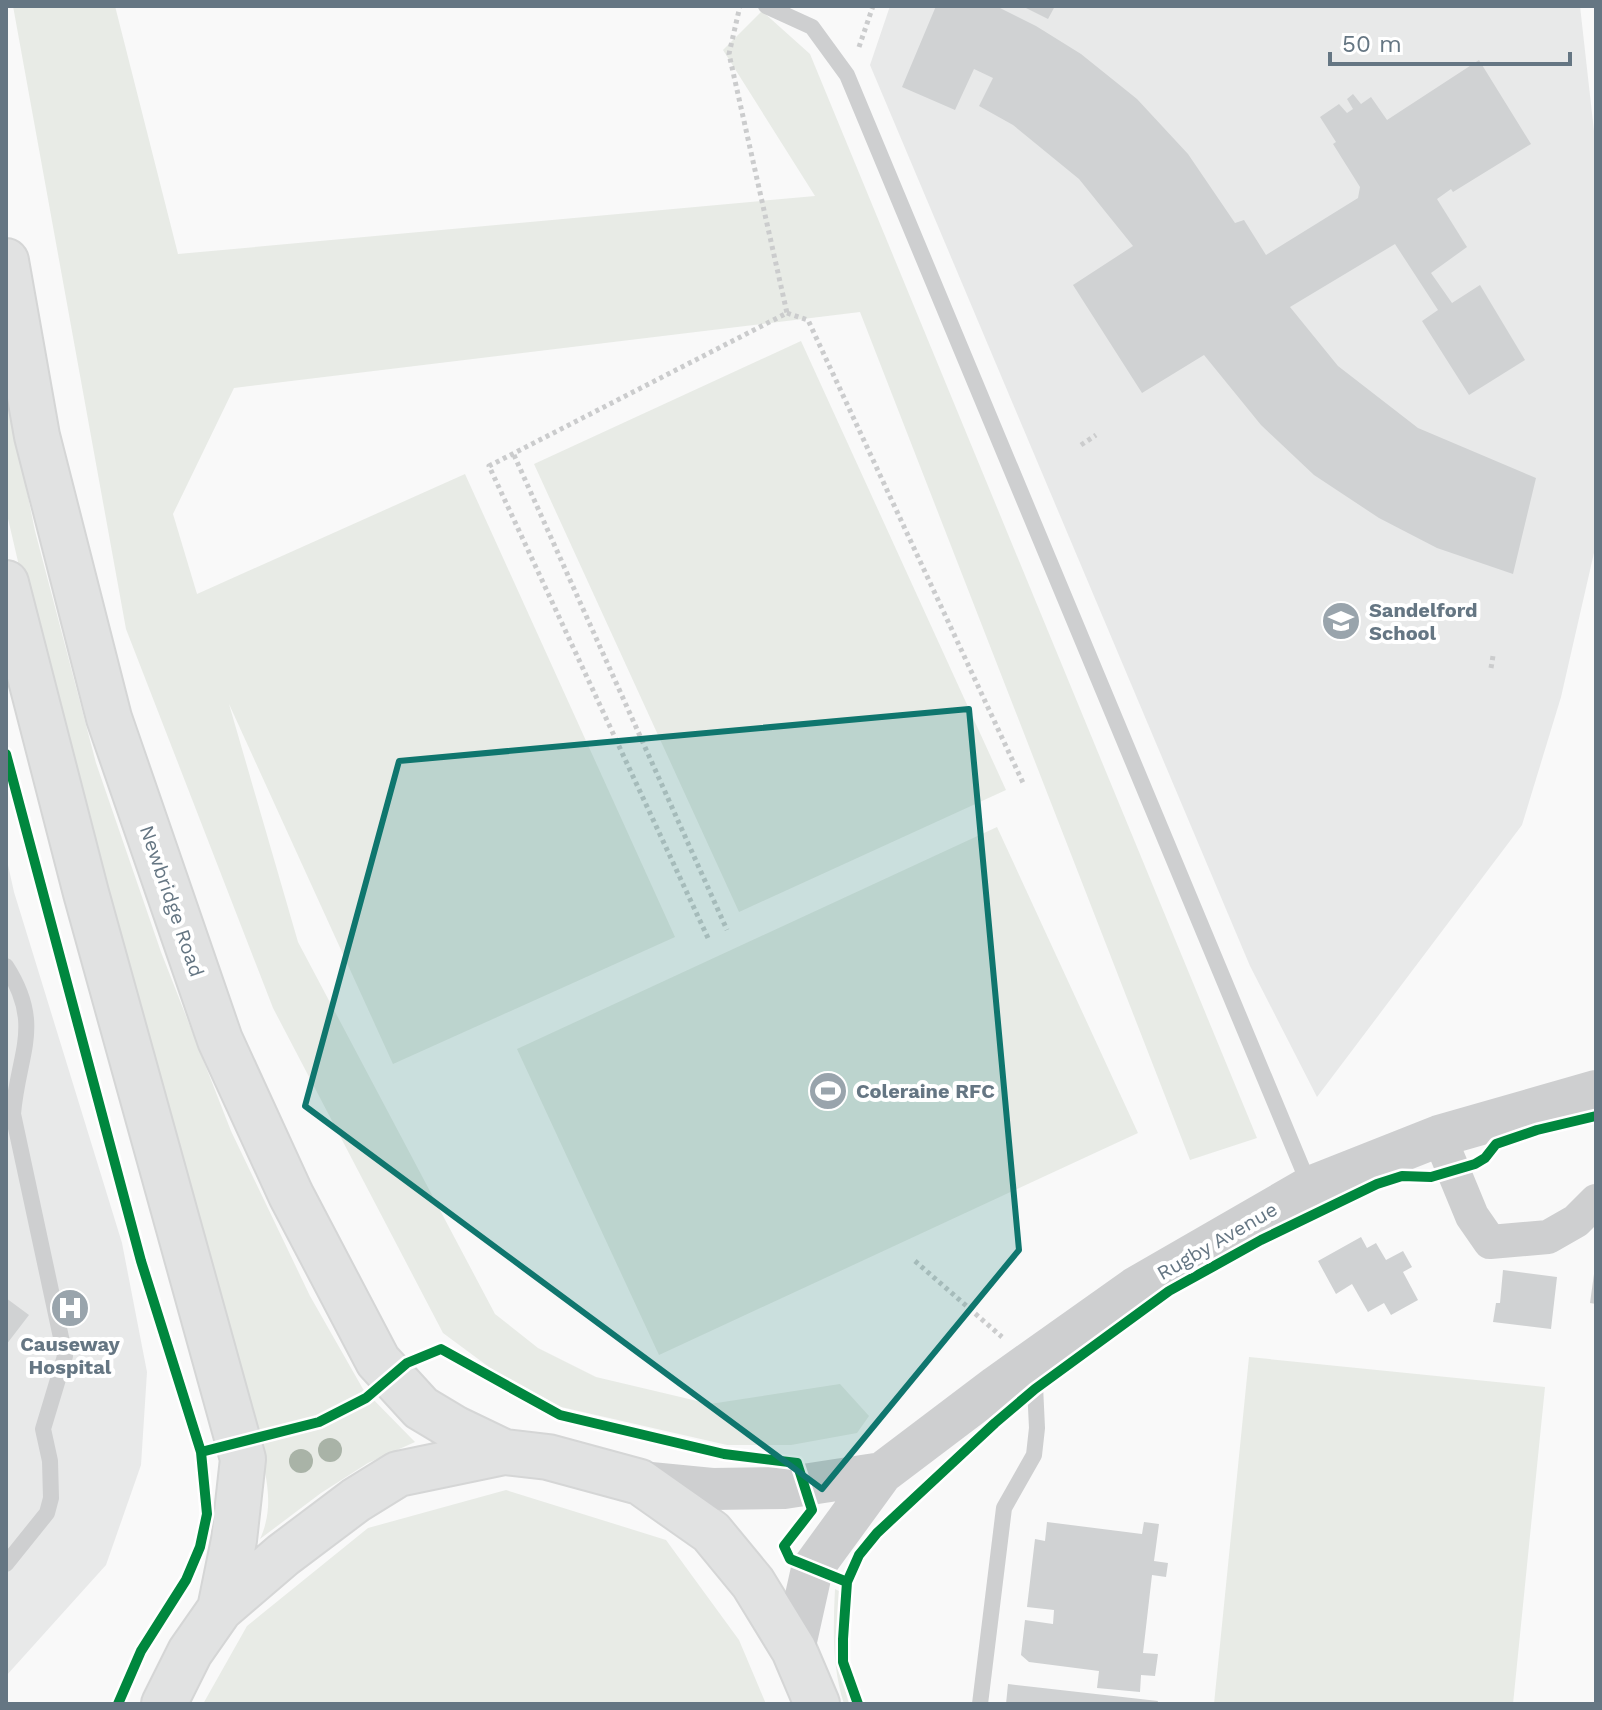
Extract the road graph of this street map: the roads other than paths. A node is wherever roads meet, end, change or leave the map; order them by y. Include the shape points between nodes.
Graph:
1 (766, 6) edge
2 (6, 261) edge
3 (6, 583) edge
4 (6, 966) edge
5 (1596, 1091) edge
6 (1439, 1136) junction
7 (1310, 1187) junction
8 (1596, 1201) edge
9 (1021, 1352) junction
10 (504, 1452) junction
11 (882, 1473) junction
12 (640, 1482) junction
13 (6, 1564) edge
14 (220, 1609) junction
15 (794, 1650) junction
16 (164, 1704) edge
17 (817, 1704) edge
18 (980, 1704) edge

1 - 7 lane via 812,27 847,75
2 - 10 highway, Newbridge Road via 37,436 109,718 220,1040 291,1195 378,1361 421,1408
3 - 14 highway via 243,1459
4 - 13 lane via 19,986 27,1019 13,1114 65,1356 43,1429 50,1461 47,1513
5 - 6 street, Rugby Avenue
6 - 7 street, Rugby Avenue
6 - 8 street via 1472,1216 1490,1242 1548,1237
7 - 9 street, Rugby Avenue
9 - 11 street, Rugby Avenue
9 - 18 lane via 1037,1428 1034,1455 1004,1508
10 - 12 highway via 548,1457
10 - 14 highway via 398,1474 283,1555
11 - 12 street, Rugby Avenue via 784,1488
11 - 15 street, Rugby Avenue via 812,1569
12 - 15 highway via 711,1532 753,1583
14 - 16 highway via 190,1652
15 - 17 highway

